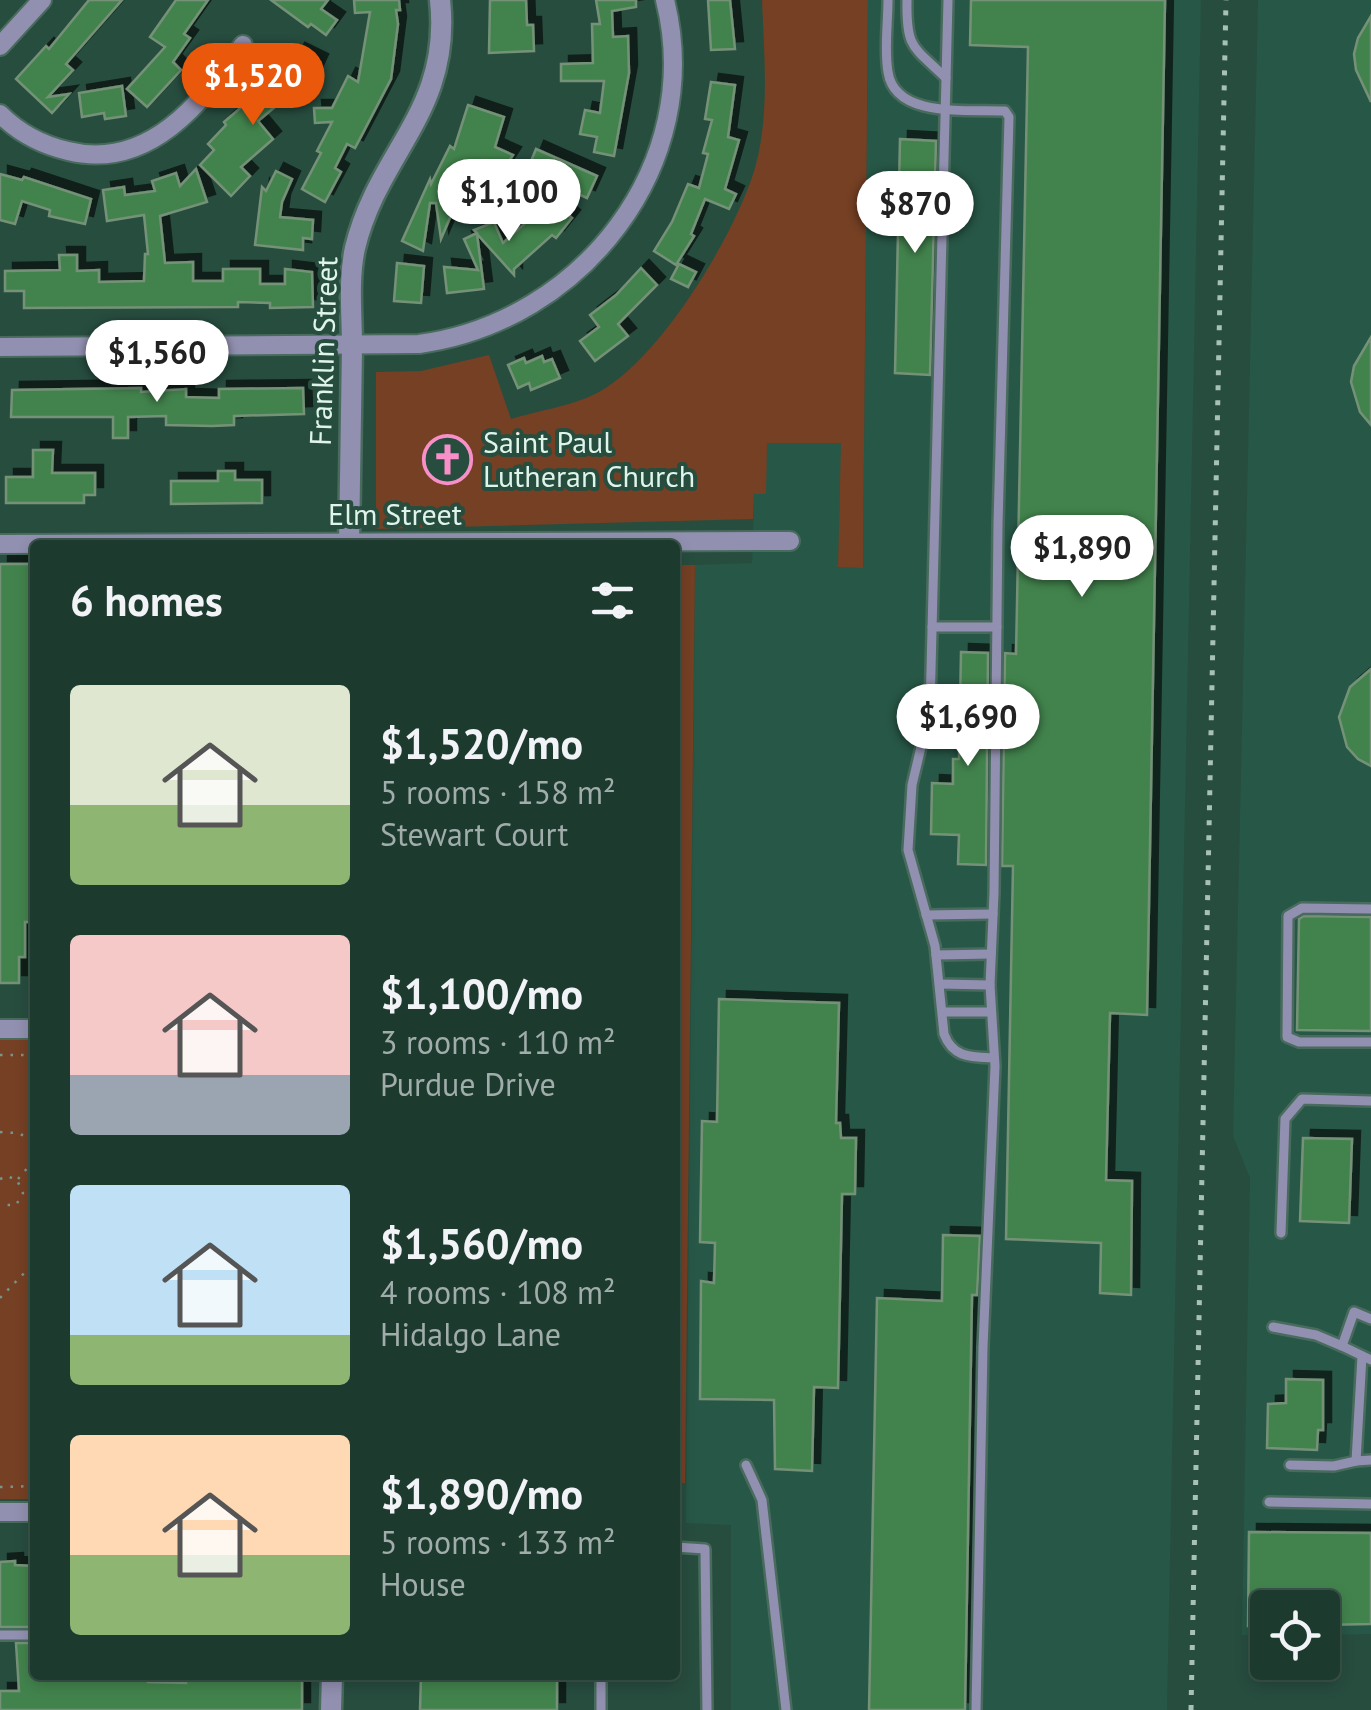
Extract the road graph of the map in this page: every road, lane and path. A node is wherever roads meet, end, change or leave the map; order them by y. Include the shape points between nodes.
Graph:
1 (42, 0) edge
2 (440, 0) edge
3 (666, 0) edge
4 (888, 0) edge
5 (907, 0) edge
6 (948, 0) edge
7 (243, 45) dead end
8 (0, 46) edge
9 (946, 78) junction
10 (945, 107) junction
11 (0, 114) edge
12 (352, 345) junction
13 (0, 347) edge
14 (349, 540) edge
15 (790, 541) dead end
16 (680, 542) edge
17 (0, 544) edge
18 (30, 544) edge
19 (932, 627) junction
20 (997, 628) junction
21 (1371, 909) edge
22 (993, 914) junction
23 (926, 916) junction
24 (992, 954) junction
25 (936, 955) junction
26 (940, 984) junction
27 (990, 984) junction
28 (943, 1012) junction
29 (991, 1012) junction
30 (30, 1028) edge
31 (0, 1029) edge
32 (1371, 1042) edge
33 (0, 1055) edge
34 (30, 1055) edge
35 (994, 1058) junction
36 (1371, 1101) edge
37 (0, 1132) edge
38 (30, 1136) edge
39 (30, 1165) edge
40 (0, 1179) edge
41 (17, 1180) junction
42 (0, 1206) edge
43 (1280, 1233) dead end
44 (30, 1267) edge
45 (0, 1298) edge
46 (1371, 1318) edge
47 (1273, 1327) dead end
48 (1342, 1346) junction
49 (1367, 1358) edge
50 (1371, 1460) edge
51 (1356, 1461) junction
52 (1290, 1464) dead end
53 (746, 1465) dead end
54 (0, 1486) edge
55 (30, 1486) edge
56 (1269, 1502) dead end
57 (1371, 1504) edge
58 (0, 1512) edge
59 (30, 1512) edge
60 (680, 1547) edge
61 (0, 1635) edge
62 (30, 1635) edge
63 (332, 1680) edge
64 (601, 1680) edge
65 (332, 1710) edge
66 (601, 1710) edge
67 (707, 1710) edge
68 (786, 1710) edge
69 (976, 1710) edge

1 - 8 street
2 - 12 street, Franklin Street via 436,76 356,243
3 - 12 street via 671,84 661,136 636,197 588,265 483,330 419,344
4 - 10 lane via 888,74 897,94 916,105
5 - 9 lane via 910,42
6 - 9 lane
7 - 11 street via 173,127 130,150 80,154 54,148
9 - 10 lane
10 - 19 lane
10 - 20 lane via 1005,111 1009,117
12 - 13 street
12 - 14 street, Franklin Street
15 - 16 street, Elm Street
17 - 18 street, Elm Street
19 - 20 lane
19 - 23 lane via 930,709 912,785 908,850
20 - 22 lane
21 - 32 lane via 1302,908 1288,916 1287,1037
22 - 23 lane
22 - 24 lane
23 - 25 lane
24 - 25 lane
24 - 27 lane
25 - 26 lane
26 - 27 lane
26 - 28 lane
27 - 29 lane
28 - 29 lane
28 - 35 lane via 949,1046 964,1057
29 - 35 lane
30 - 31 street
33 - 34 path
35 - 69 lane
36 - 43 lane via 1302,1099 1285,1119
37 - 38 path
39 - 41 path
40 - 41 path
41 - 42 path via 19,1202
44 - 45 path
46 - 48 lane via 1354,1312
47 - 48 lane
48 - 49 lane
49 - 51 lane
50 - 51 lane
51 - 52 lane
53 - 68 lane via 762,1500
54 - 55 path
56 - 57 lane
58 - 59 street
60 - 67 lane via 705,1549
61 - 62 lane
63 - 65 street
64 - 66 lane

